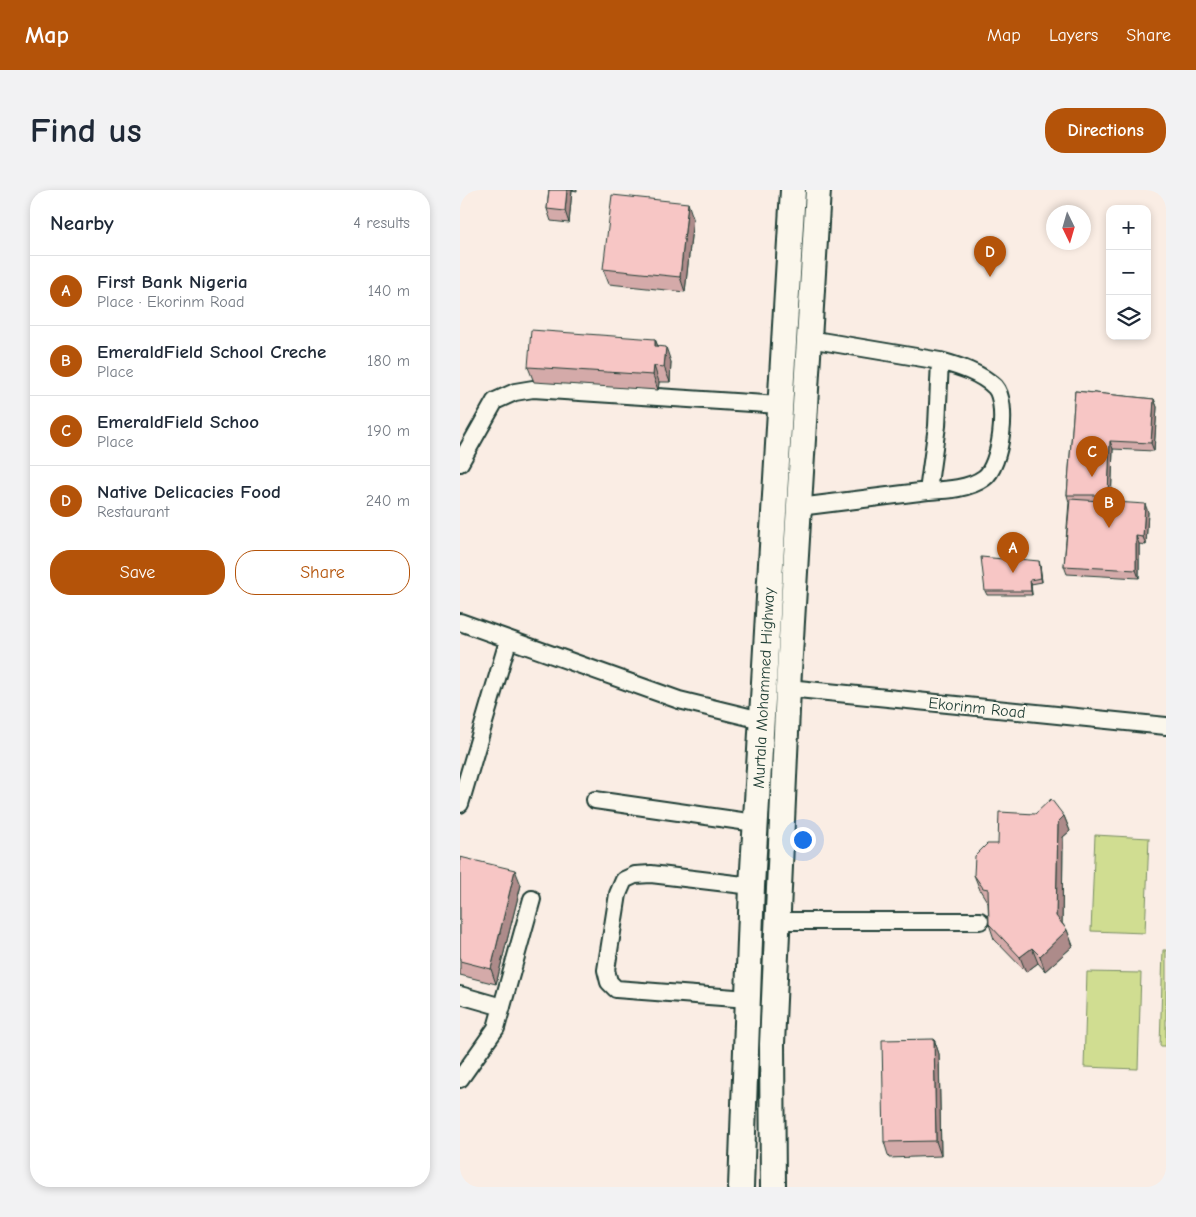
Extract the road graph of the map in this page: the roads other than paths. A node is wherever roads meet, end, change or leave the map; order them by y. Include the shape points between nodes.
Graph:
1 (793, 190) edge
2 (818, 190) edge
3 (809, 339) junction
4 (940, 361) junction
5 (780, 405) junction
6 (460, 463) edge
7 (928, 491) junction
8 (799, 506) junction
9 (460, 622) edge
10 (508, 640) junction
11 (788, 688) junction
12 (761, 720) junction
13 (1166, 726) edge
14 (595, 800) dead end
15 (460, 804) edge
16 (755, 823) junction
17 (752, 886) junction
18 (532, 899) dead end
19 (778, 921) junction
20 (980, 921) dead end
21 (460, 995) edge
22 (748, 999) junction
23 (502, 1008) junction
24 (460, 1080) edge
25 (742, 1187) edge
26 (773, 1187) edge

1 - 5 highway, Murtala Mohammed Highway
2 - 3 highway, Murtala Mohammed Highway
3 - 4 street
3 - 8 highway, Murtala Mohammed Highway
4 - 7 street via 937,426
4 - 7 street via 964,368 996,388 1002,418 994,466 983,479 967,486
5 - 6 street via 534,389 515,392 495,401
5 - 12 highway, Murtala Mohammed Highway
7 - 8 street
8 - 11 highway, Murtala Mohammed Highway
9 - 10 street
10 - 12 street via 679,700
10 - 15 street
11 - 13 street, Ekorinm Road
11 - 19 highway, Murtala Mohammed Highway
12 - 16 highway, Murtala Mohammed Highway
14 - 16 street
16 - 17 highway, Murtala Mohammed Highway
17 - 22 highway, Murtala Mohammed Highway
17 - 22 street via 651,874 624,880 618,894 606,970 609,982 616,989
18 - 23 street
19 - 20 street
19 - 26 highway, Murtala Mohammed Highway via 772,1044
21 - 23 street
22 - 25 highway, Murtala Mohammed Highway
23 - 24 street via 496,1028

